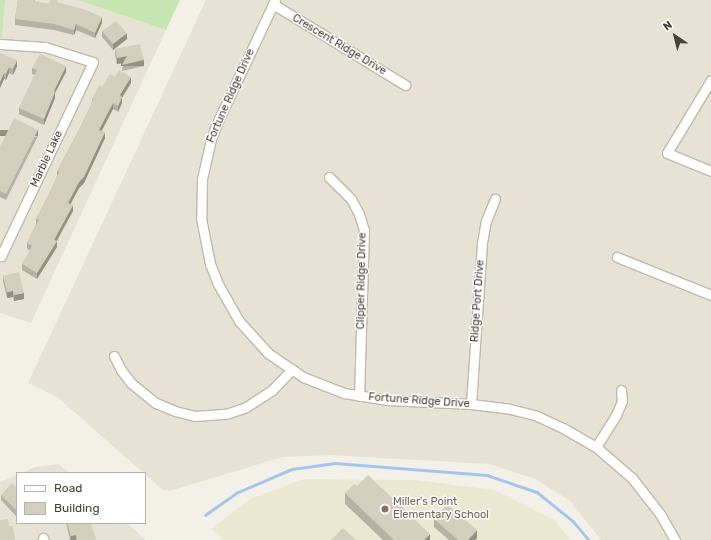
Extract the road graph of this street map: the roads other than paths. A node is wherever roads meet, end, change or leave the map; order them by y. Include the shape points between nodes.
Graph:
1 (274, 2) edge
2 (0, 44) edge
3 (711, 80) edge
4 (405, 85) dead end
5 (711, 171) edge
6 (329, 177) dead end
7 (495, 199) dead end
8 (1, 255) edge
9 (618, 257) dead end
10 (711, 295) edge
11 (114, 356) dead end
12 (292, 369) junction
13 (621, 390) dead end
14 (359, 396) junction
15 (471, 404) junction
16 (596, 447) junction
17 (675, 540) edge

1 - 4 street, Crescent Ridge Drive
1 - 12 street, Fortune Ridge Drive via 211,139 202,179 201,218 210,264 227,303 253,338 268,353
2 - 8 street, Marble Lake via 46,46 92,62
3 - 5 street via 667,153
6 - 14 street, Clipper Ridge Drive via 351,199 364,230
7 - 15 street, Ridge Port Drive via 486,221 482,243
9 - 10 street
11 - 12 street via 131,383 156,403 195,416 226,414 246,407 272,390
12 - 14 street, Fortune Ridge Drive via 323,386
13 - 16 street via 622,401 616,415
14 - 15 street, Fortune Ridge Drive
15 - 16 street, Fortune Ridge Drive via 506,408 537,416
16 - 17 street, Fortune Ridge Drive via 644,491

